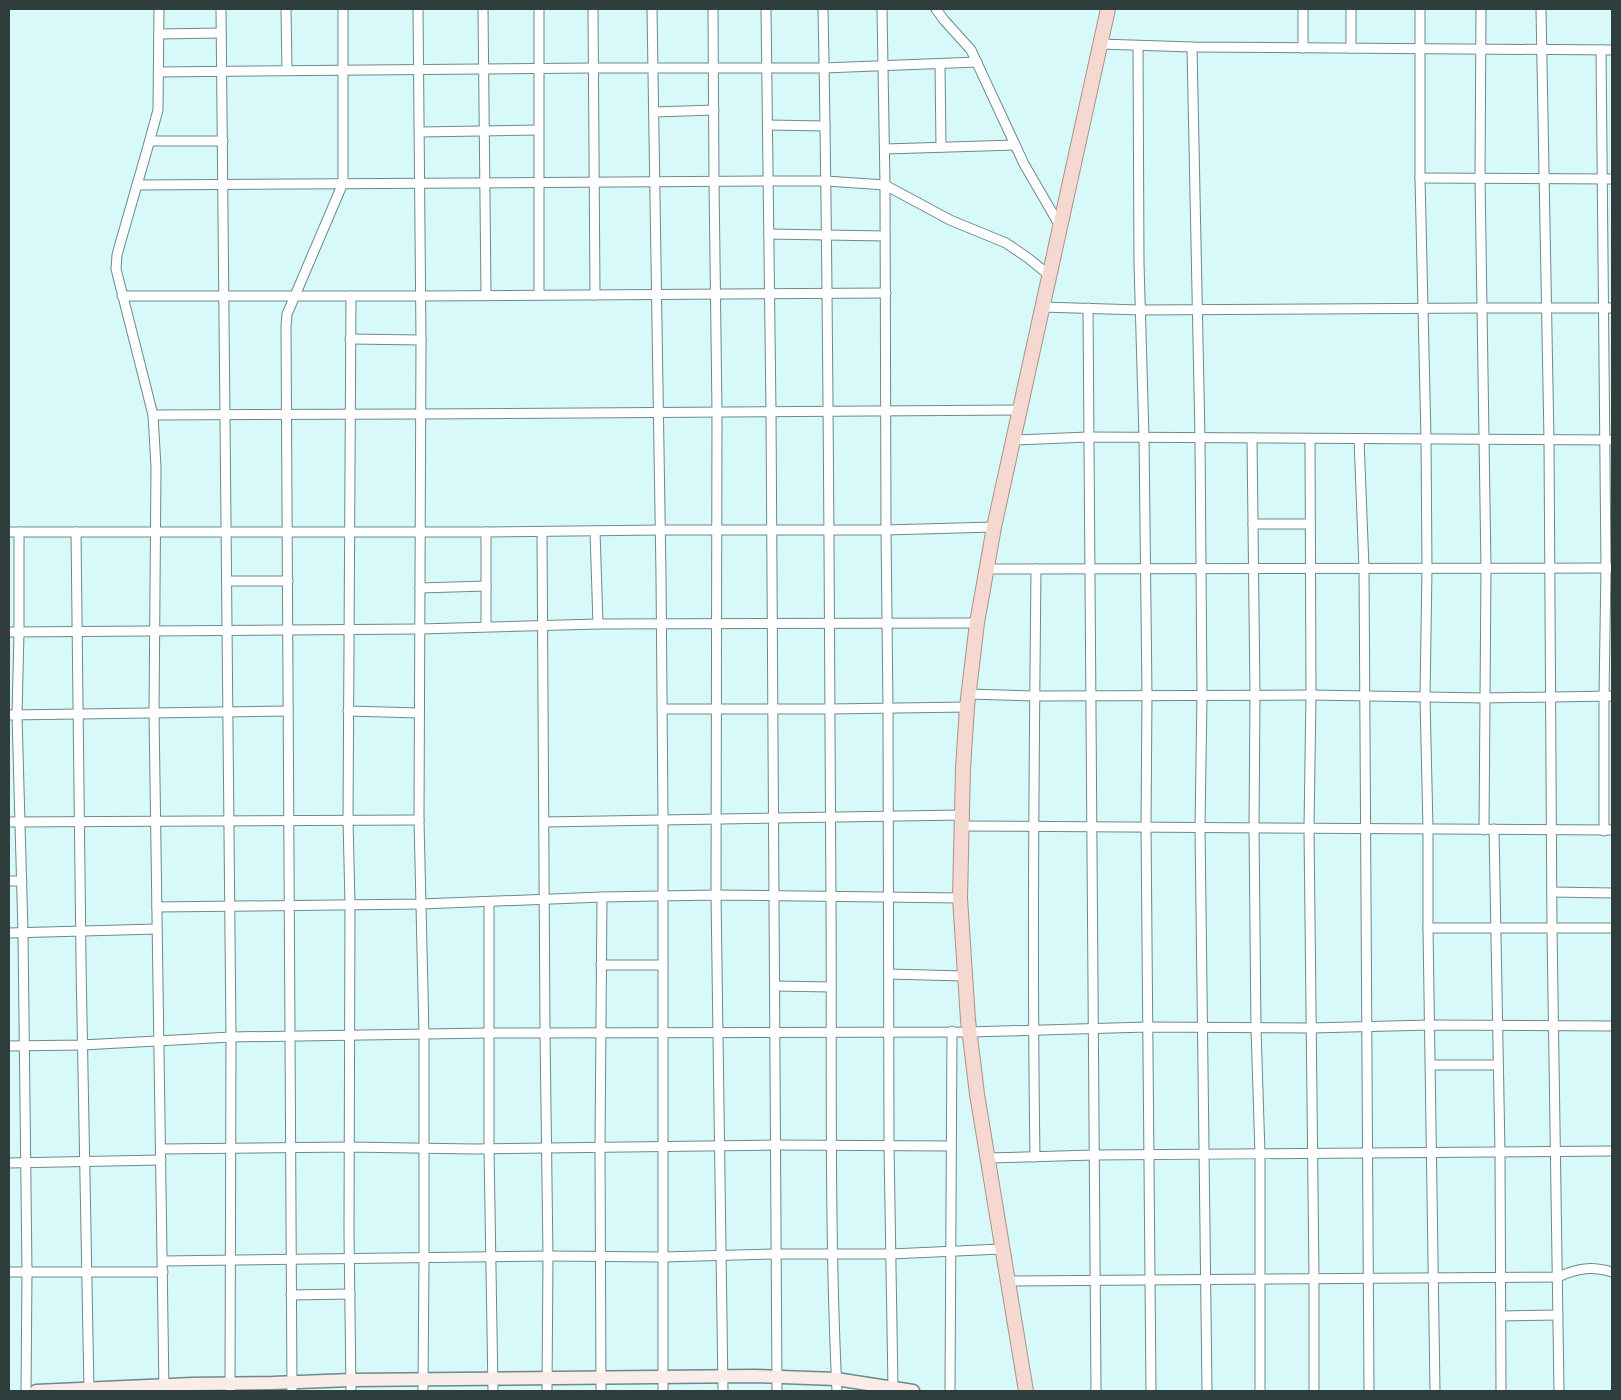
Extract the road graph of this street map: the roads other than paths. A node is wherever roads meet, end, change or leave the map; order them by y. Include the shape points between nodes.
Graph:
1 (159, 9) edge
2 (221, 9) edge
3 (286, 9) edge
4 (343, 9) edge
5 (418, 9) edge
6 (483, 9) edge
7 (539, 9) edge
8 (592, 9) edge
9 (652, 9) edge
10 (714, 9) edge
11 (766, 9) edge
12 (823, 9) edge
13 (882, 9) edge
14 (936, 9) edge
15 (1108, 9) edge
16 (1303, 9) edge
17 (1352, 9) edge
18 (1420, 9) edge
19 (1481, 9) edge
20 (1541, 9) edge
21 (159, 34) junction
22 (222, 34) junction
23 (1100, 44) junction
24 (1138, 46) junction
25 (1192, 47) junction
26 (1303, 48) junction
27 (1351, 48) junction
28 (1419, 48) junction
29 (1482, 48) junction
30 (1541, 49) junction
31 (1601, 50) junction
32 (1612, 50) edge
33 (977, 62) junction
34 (940, 64) junction
35 (653, 67) junction
36 (714, 67) junction
37 (883, 67) junction
38 (593, 68) junction
39 (766, 68) junction
40 (824, 68) junction
41 (419, 69) junction
42 (484, 69) junction
43 (539, 69) junction
44 (287, 70) junction
45 (344, 70) junction
46 (222, 71) junction
47 (159, 72) junction
48 (714, 110) junction
49 (654, 112) junction
50 (768, 125) junction
51 (825, 126) junction
52 (538, 130) junction
53 (484, 131) junction
54 (420, 132) junction
55 (150, 141) junction
56 (223, 141) junction
57 (1015, 145) junction
58 (941, 147) junction
59 (884, 149) junction
60 (1420, 178) junction
61 (1480, 178) junction
62 (1544, 178) junction
63 (1602, 179) junction
64 (1612, 179) edge
65 (768, 181) junction
66 (826, 181) junction
67 (485, 182) junction
68 (539, 182) junction
69 (594, 182) junction
70 (654, 182) junction
71 (714, 182) junction
72 (343, 183) junction
73 (420, 183) junction
74 (223, 184) junction
75 (137, 185) junction
76 (885, 185) junction
77 (1060, 226) junction
78 (769, 234) junction
79 (826, 235) junction
80 (885, 236) junction
81 (1049, 275) junction
82 (716, 293) junction
83 (770, 293) junction
84 (827, 293) junction
85 (886, 293) junction
86 (539, 294) junction
87 (657, 294) junction
88 (486, 295) junction
89 (595, 295) junction
90 (122, 296) junction
91 (224, 296) junction
92 (296, 296) junction
93 (351, 296) junction
94 (421, 296) junction
95 (1042, 307) junction
96 (1088, 308) junction
97 (1423, 308) junction
98 (1483, 308) junction
99 (1546, 308) junction
100 (1608, 308) edge
101 (1140, 310) junction
102 (1198, 310) junction
103 (350, 339) junction
104 (421, 340) junction
105 (1021, 410) junction
106 (828, 411) junction
107 (886, 411) junction
108 (717, 412) junction
109 (771, 412) junction
110 (658, 413) junction
111 (152, 414) junction
112 (225, 414) junction
113 (287, 414) junction
114 (350, 414) junction
115 (421, 414) junction
116 (1088, 437) junction
117 (1144, 438) junction
118 (1200, 438) junction
119 (1252, 438) junction
120 (1310, 439) junction
121 (1359, 439) junction
122 (1426, 439) junction
123 (1014, 440) junction
124 (1485, 440) junction
125 (1549, 440) junction
126 (1608, 440) edge
127 (1253, 524) junction
128 (1310, 524) junction
129 (994, 527) junction
130 (660, 530) junction
131 (716, 530) junction
132 (772, 530) junction
133 (830, 530) junction
134 (886, 530) junction
135 (595, 531) junction
136 (9, 532) edge
137 (19, 532) junction
138 (76, 532) junction
139 (154, 532) junction
140 (287, 532) junction
141 (350, 532) junction
142 (420, 532) junction
143 (486, 532) junction
144 (542, 532) junction
145 (226, 533) junction
146 (1090, 568) junction
147 (1201, 568) junction
148 (1311, 568) junction
149 (1364, 568) junction
150 (1428, 568) junction
151 (1486, 568) junction
152 (1550, 568) junction
153 (1609, 568) edge
154 (986, 569) junction
155 (1036, 569) junction
156 (1146, 569) junction
157 (1253, 569) junction
158 (227, 581) junction
159 (288, 581) junction
160 (486, 586) junction
161 (420, 588) junction
162 (718, 623) junction
163 (772, 623) junction
164 (830, 623) junction
165 (887, 623) junction
166 (977, 623) junction
167 (543, 624) junction
168 (598, 624) junction
169 (661, 624) junction
170 (486, 626) junction
171 (349, 629) junction
172 (420, 629) junction
173 (154, 630) junction
174 (227, 630) junction
175 (77, 631) junction
176 (288, 631) junction
177 (9, 632) edge
178 (19, 632) junction
179 (1147, 695) junction
180 (1202, 695) junction
181 (1255, 695) junction
182 (1312, 695) junction
183 (1034, 696) junction
184 (1091, 696) junction
185 (1365, 696) junction
186 (1608, 696) edge
187 (1426, 697) junction
188 (1552, 697) junction
189 (1484, 698) junction
190 (968, 701) junction
191 (888, 708) junction
192 (662, 709) junction
193 (717, 709) junction
194 (772, 710) junction
195 (829, 710) junction
196 (288, 711) junction
197 (348, 711) junction
198 (228, 712) junction
199 (154, 713) junction
200 (420, 713) junction
201 (78, 714) junction
202 (13, 715) edge
203 (830, 816) junction
204 (889, 816) junction
205 (773, 817) junction
206 (717, 818) junction
207 (663, 819) junction
208 (289, 820) junction
209 (348, 820) junction
210 (419, 820) junction
211 (229, 821) junction
212 (961, 821) junction
213 (9, 822) edge
214 (21, 822) junction
215 (78, 822) junction
216 (155, 822) junction
217 (544, 822) junction
218 (1033, 826) junction
219 (1146, 826) junction
220 (1091, 827) junction
221 (1200, 827) junction
222 (1254, 828) junction
223 (1309, 828) junction
224 (1365, 828) junction
225 (1428, 829) junction
226 (1484, 830) junction
227 (1494, 830) junction
228 (1552, 830) junction
229 (1608, 830) edge
230 (22, 880) junction
231 (9, 881) edge
232 (1552, 892) junction
233 (1612, 893) edge
234 (716, 895) junction
235 (663, 896) junction
236 (602, 897) junction
237 (774, 897) junction
238 (831, 898) junction
239 (889, 898) junction
240 (960, 898) junction
241 (544, 900) junction
242 (489, 902) junction
243 (350, 904) junction
244 (421, 904) junction
245 (290, 905) junction
246 (229, 906) junction
247 (157, 907) junction
248 (1428, 928) junction
249 (1612, 928) edge
250 (157, 929) junction
251 (1495, 929) junction
252 (1552, 929) junction
253 (81, 931) junction
254 (24, 933) junction
255 (9, 934) edge
256 (601, 965) junction
257 (663, 965) junction
258 (889, 974) junction
259 (964, 976) junction
260 (775, 986) junction
261 (831, 987) junction
262 (1430, 1025) junction
263 (1497, 1026) junction
264 (1554, 1026) junction
265 (1612, 1026) edge
266 (1147, 1027) junction
267 (1202, 1027) junction
268 (1367, 1027) junction
269 (1094, 1028) junction
270 (1256, 1028) junction
271 (1311, 1028) junction
272 (1033, 1030) junction
273 (952, 1031) junction
274 (600, 1032) junction
275 (718, 1032) junction
276 (775, 1032) junction
277 (831, 1032) junction
278 (890, 1032) junction
279 (969, 1032) junction
280 (489, 1033) junction
281 (545, 1033) junction
282 (663, 1033) junction
283 (424, 1034) junction
284 (350, 1035) junction
285 (291, 1036) junction
286 (231, 1037) junction
287 (160, 1041) junction
288 (82, 1044) junction
289 (24, 1045) junction
290 (9, 1046) edge
291 (1431, 1065) junction
292 (1498, 1065) junction
293 (776, 1145) junction
294 (720, 1146) junction
295 (831, 1146) junction
296 (889, 1146) junction
297 (951, 1146) junction
298 (350, 1147) junction
299 (546, 1147) junction
300 (662, 1147) junction
301 (291, 1148) junction
302 (423, 1148) junction
303 (489, 1148) junction
304 (600, 1148) junction
305 (161, 1149) junction
306 (230, 1149) junction
307 (1557, 1151) junction
308 (1612, 1151) edge
309 (1431, 1152) junction
310 (1500, 1152) junction
311 (1260, 1154) junction
312 (1313, 1154) junction
313 (1368, 1154) junction
314 (1094, 1155) junction
315 (1148, 1155) junction
316 (1205, 1155) junction
317 (1035, 1157) junction
318 (987, 1158) junction
319 (161, 1160) junction
320 (84, 1162) junction
321 (9, 1163) edge
322 (26, 1163) junction
323 (1001, 1249) junction
324 (950, 1252) junction
325 (776, 1254) junction
326 (891, 1254) junction
327 (833, 1255) junction
328 (548, 1256) junction
329 (722, 1256) junction
330 (600, 1257) junction
331 (663, 1257) junction
332 (350, 1258) junction
333 (424, 1258) junction
334 (491, 1258) junction
335 (291, 1259) junction
336 (230, 1260) junction
337 (163, 1261) junction
338 (9, 1272) edge
339 (27, 1272) junction
340 (163, 1272) junction
341 (1612, 1272) edge
342 (85, 1273) junction
343 (1434, 1277) junction
344 (1558, 1277) junction
345 (1314, 1278) junction
346 (1369, 1278) junction
347 (1500, 1278) junction
348 (1150, 1279) junction
349 (1095, 1280) junction
350 (1206, 1280) junction
351 (1261, 1280) junction
352 (1007, 1281) junction
353 (350, 1294) junction
354 (291, 1295) junction
355 (1558, 1315) junction
356 (1500, 1316) junction
357 (662, 1377) junction
358 (724, 1377) junction
359 (777, 1377) junction
360 (546, 1378) junction
361 (600, 1378) junction
362 (422, 1385) edge
363 (493, 1385) edge
364 (837, 1385) edge
365 (351, 1386) edge
366 (229, 1387) edge
367 (292, 1387) edge
368 (164, 1388) edge
369 (888, 1389) edge
370 (89, 1390) edge
371 (26, 1391) edge
372 (36, 1391) edge
373 (547, 1391) edge
374 (601, 1391) edge
375 (663, 1391) edge
376 (723, 1391) edge
377 (777, 1391) edge
378 (913, 1391) edge
379 (950, 1391) edge
380 (1026, 1391) edge
381 (1096, 1391) edge
382 (1151, 1391) edge
383 (1207, 1391) edge
384 (1260, 1391) edge
385 (1314, 1391) edge
386 (1369, 1391) edge
387 (1435, 1391) edge
388 (1501, 1391) edge
389 (1559, 1391) edge

1 - 21 street
2 - 22 street
3 - 44 street
4 - 45 street
5 - 41 street
6 - 42 street
7 - 43 street
8 - 38 street
9 - 35 street
10 - 36 street
11 - 39 street
12 - 40 street
13 - 37 street
14 - 33 street via 971,50
15 - 23 main road
16 - 26 street
17 - 27 street
18 - 28 street
19 - 29 street
20 - 30 street
21 - 22 street
21 - 47 street
22 - 46 street
23 - 24 street
23 - 77 main road
24 - 25 street
24 - 101 street
25 - 26 street
25 - 102 street
26 - 27 street
27 - 28 street
28 - 29 street
28 - 60 street
29 - 30 street
29 - 61 street
30 - 31 street
30 - 62 street
31 - 32 street
31 - 63 street
33 - 34 street
33 - 57 street
34 - 37 street
34 - 58 street
35 - 36 street
35 - 38 street
35 - 49 street
36 - 39 street
36 - 48 street
37 - 40 street
37 - 59 street
38 - 43 street
38 - 69 street
39 - 40 street
39 - 50 street
40 - 51 street
41 - 42 street
41 - 45 street
41 - 54 street
42 - 43 street
42 - 53 street
43 - 52 street
44 - 45 street
44 - 46 street
45 - 72 street
46 - 47 street
46 - 56 street
47 - 55 street via 158,110
48 - 49 street
48 - 71 street
49 - 70 street
50 - 51 street
50 - 65 street
51 - 66 street
52 - 53 street
52 - 68 street
53 - 54 street
53 - 67 street
54 - 73 street
55 - 56 street
55 - 75 street
56 - 74 street
57 - 58 street
57 - 77 street
58 - 59 street
59 - 76 street
60 - 61 street
60 - 97 street
61 - 62 street
61 - 98 street
62 - 63 street
62 - 99 street
63 - 64 street
63 - 100 street
65 - 66 street
65 - 71 street
65 - 78 street
66 - 76 street
66 - 79 street
67 - 68 street
67 - 73 street
67 - 88 street
68 - 69 street
68 - 86 street
69 - 70 street
69 - 89 street
70 - 71 street
70 - 87 street
71 - 82 street
72 - 73 street
72 - 74 street
72 - 92 street
73 - 94 street
74 - 75 street
74 - 91 street
75 - 90 street via 117,255 116,269
76 - 80 street
76 - 81 street via 950,220 1006,243
77 - 81 main road
78 - 79 street
78 - 83 street
79 - 80 street
79 - 84 street
80 - 85 street
81 - 95 main road
82 - 83 street
82 - 87 street
82 - 108 street
83 - 84 street
83 - 109 street
84 - 85 street
84 - 106 street
85 - 107 street
86 - 88 street
86 - 89 street
87 - 89 street
87 - 110 street
88 - 94 street
90 - 91 street
90 - 111 street
91 - 92 street
91 - 112 street
92 - 93 street
92 - 113 street via 287,314 286,326
93 - 94 street
93 - 103 street
94 - 104 street
95 - 96 street
95 - 105 main road
96 - 101 street
96 - 116 street
97 - 98 street
97 - 102 street
97 - 122 street
98 - 99 street
98 - 124 street
99 - 100 street
99 - 125 street
100 - 126 street
101 - 102 street
101 - 117 street
102 - 118 street
103 - 104 street
103 - 114 street
104 - 115 street
105 - 107 street
105 - 123 main road
106 - 107 street
106 - 109 street
106 - 133 street
107 - 134 street
108 - 109 street
108 - 110 street
108 - 131 street
109 - 132 street
110 - 115 street
110 - 130 street
111 - 112 street
111 - 139 street via 156,468
112 - 113 street
112 - 145 street
113 - 114 street
113 - 140 street
114 - 115 street
114 - 141 street
115 - 142 street
116 - 117 street
116 - 123 street
116 - 146 street
117 - 118 street
117 - 156 street
118 - 119 street
118 - 147 street
119 - 120 street
119 - 127 street
120 - 121 street
120 - 128 street
121 - 122 street
121 - 149 street
122 - 124 street
122 - 150 street
123 - 129 main road
124 - 125 street
124 - 151 street
125 - 126 street
125 - 152 street
126 - 153 street
127 - 128 street
127 - 157 street
128 - 148 street
129 - 134 street
129 - 154 main road
130 - 131 street
130 - 135 street
130 - 169 street
131 - 132 street
131 - 162 street
132 - 133 street
132 - 163 street
133 - 134 street
133 - 164 street
134 - 165 street
135 - 144 street
135 - 168 street
136 - 137 street
137 - 138 street
137 - 178 street
138 - 139 street
138 - 175 street
139 - 145 street
139 - 173 street
140 - 141 street
140 - 145 street
140 - 159 street
141 - 142 street
141 - 171 street
142 - 143 street
142 - 161 street
143 - 144 street
143 - 160 street
144 - 167 street
145 - 158 street
146 - 155 street
146 - 156 street
146 - 184 street
147 - 156 street
147 - 157 street
147 - 180 street
148 - 149 street
148 - 157 street
148 - 182 street
149 - 150 street
149 - 185 street
150 - 151 street
150 - 187 street
151 - 152 street
151 - 189 street
152 - 153 street
152 - 188 street
153 - 186 street
154 - 155 street
154 - 166 main road
155 - 183 street
156 - 179 street
157 - 181 street
158 - 159 street
158 - 174 street
159 - 176 street
160 - 161 street
160 - 170 street
161 - 172 street
162 - 163 street
162 - 169 street
162 - 193 street
163 - 164 street
163 - 194 street
164 - 165 street
164 - 195 street
165 - 166 street
165 - 191 street
166 - 190 main road
167 - 168 street
167 - 170 street
167 - 217 street
168 - 169 street
169 - 192 street
170 - 172 street
171 - 172 street
171 - 176 street
171 - 197 street
172 - 200 street
173 - 174 street
173 - 175 street
173 - 199 street
174 - 176 street
174 - 198 street
175 - 178 street
175 - 201 street
176 - 196 street
177 - 178 street
178 - 202 street
179 - 180 street
179 - 184 street
179 - 219 street
180 - 181 street
180 - 221 street
181 - 182 street
181 - 222 street
182 - 185 street
182 - 223 street
183 - 184 street
183 - 190 street
183 - 218 street
184 - 220 street
185 - 187 street
185 - 224 street
186 - 188 street
186 - 229 street
187 - 189 street
187 - 225 street
188 - 189 street
188 - 228 street
189 - 226 street
190 - 191 street
190 - 212 main road
191 - 195 street
191 - 204 street
192 - 193 street
192 - 207 street
193 - 194 street
193 - 206 street
194 - 195 street
194 - 205 street
195 - 203 street
196 - 198 street
196 - 208 street
197 - 200 street
197 - 209 street
198 - 199 street
198 - 211 street
199 - 201 street
199 - 216 street
200 - 210 street
201 - 202 street
201 - 215 street
202 - 214 street
203 - 204 street
203 - 205 street
203 - 238 street
204 - 212 street
204 - 239 street
205 - 206 street
205 - 237 street
206 - 207 street
206 - 234 street
207 - 217 street
207 - 235 street
208 - 209 street
208 - 211 street
208 - 245 street
209 - 210 street
209 - 243 street
210 - 244 street
211 - 216 street
211 - 246 street
212 - 218 street
212 - 240 main road
213 - 214 street
214 - 215 street
214 - 230 street
215 - 216 street
215 - 253 street
216 - 247 street
217 - 241 street
218 - 220 street
218 - 272 street
219 - 220 street
219 - 221 street
219 - 266 street
220 - 269 street
221 - 222 street
221 - 267 street
222 - 223 street
222 - 270 street
223 - 224 street
223 - 271 street
224 - 225 street
224 - 268 street
225 - 226 street
225 - 248 street
226 - 227 street
227 - 228 street
227 - 251 street
228 - 229 street
228 - 232 street
230 - 231 street
230 - 254 street
232 - 233 street
232 - 252 street
234 - 235 street
234 - 237 street
234 - 275 street
235 - 236 street
235 - 257 street
236 - 241 street
236 - 256 street
237 - 238 street
237 - 260 street
238 - 239 street
238 - 261 street
239 - 240 street
239 - 258 street
240 - 259 main road
241 - 242 street
241 - 281 street
242 - 244 street
242 - 280 street
243 - 244 street
243 - 245 street
243 - 284 street
244 - 283 street
245 - 246 street
245 - 285 street
246 - 247 street
246 - 286 street
247 - 250 street
248 - 251 street
248 - 262 street
249 - 252 street
250 - 253 street
250 - 287 street
251 - 252 street
251 - 263 street
252 - 264 street
253 - 254 street
253 - 288 street
254 - 255 street
254 - 289 street
256 - 257 street
256 - 274 street
257 - 282 street
258 - 259 street
258 - 278 street
259 - 279 main road
260 - 261 street
260 - 276 street
261 - 277 street
262 - 263 street
262 - 268 street
262 - 291 street
263 - 264 street
263 - 292 street
264 - 265 street
264 - 307 street
266 - 267 street
266 - 269 street
266 - 315 street
267 - 270 street
267 - 316 street
268 - 271 street
268 - 313 street
269 - 272 street
269 - 314 street
270 - 271 street
270 - 311 street
271 - 312 street
272 - 279 street
272 - 317 street
273 - 278 street
273 - 279 street
273 - 297 street
274 - 281 street
274 - 282 street
274 - 304 street
275 - 276 street
275 - 282 street
275 - 294 street
276 - 277 street
276 - 293 street
277 - 278 street
277 - 295 street
278 - 296 street
279 - 318 main road
280 - 281 street
280 - 283 street
280 - 303 street
281 - 299 street
282 - 300 street
283 - 284 street
283 - 302 street
284 - 285 street
284 - 298 street
285 - 286 street
285 - 301 street
286 - 287 street
286 - 306 street
287 - 288 street
287 - 305 street
288 - 289 street
288 - 320 street
289 - 290 street
289 - 322 street
291 - 292 street
291 - 309 street
292 - 310 street
293 - 294 street
293 - 295 street
293 - 325 street
294 - 300 street
294 - 329 street
295 - 296 street
295 - 327 street
296 - 297 street
296 - 326 street
297 - 324 street
298 - 301 street
298 - 302 street
298 - 332 street
299 - 303 street
299 - 304 street
299 - 328 street
300 - 304 street
300 - 331 street
301 - 306 street
301 - 335 street
302 - 303 street
302 - 333 street
303 - 334 street
304 - 330 street
305 - 306 street
305 - 319 street
306 - 336 street
307 - 308 street
307 - 310 street
307 - 344 street
309 - 310 street
309 - 313 street
309 - 343 street
310 - 347 street
311 - 312 street
311 - 316 street
311 - 351 street
312 - 313 street
312 - 345 street
313 - 346 street
314 - 315 street
314 - 317 street
314 - 349 street
315 - 316 street
315 - 348 street
316 - 350 street
317 - 318 street
318 - 323 main road
319 - 320 street
319 - 337 street
320 - 322 street
320 - 342 street
321 - 322 street
322 - 339 street
323 - 324 street
323 - 352 main road
324 - 326 street
324 - 379 street
325 - 327 street
325 - 329 street
325 - 359 street
326 - 327 street
326 - 369 street
327 - 364 street
328 - 330 street
328 - 334 street
328 - 360 street
329 - 331 street
329 - 358 street
330 - 331 street
330 - 361 street
331 - 357 street
332 - 333 street
332 - 335 street
332 - 353 street
333 - 334 street
333 - 362 street
334 - 363 street
335 - 336 street
335 - 354 street
336 - 337 street
336 - 366 street
337 - 340 street
338 - 339 street
339 - 342 street
339 - 371 street
340 - 342 street
340 - 368 street
341 - 344 street via 1593,1268 1574,1270
342 - 370 street
343 - 346 street
343 - 347 street
343 - 387 street
344 - 347 street
344 - 355 street
345 - 346 street
345 - 351 street
345 - 385 street
346 - 386 street
347 - 356 street
348 - 349 street
348 - 350 street
348 - 382 street
349 - 352 street
349 - 381 street
350 - 351 street
350 - 383 street
351 - 384 street
352 - 380 main road
353 - 354 street
353 - 365 street
354 - 367 street
355 - 356 street
355 - 389 street
356 - 388 street
357 - 358 street
357 - 361 street
357 - 375 street
358 - 359 street
358 - 376 street
359 - 364 street
359 - 377 street
360 - 361 street
360 - 363 street
360 - 373 street
361 - 374 street
362 - 363 street
362 - 365 street
364 - 369 street
365 - 367 street
366 - 367 street
366 - 368 street
368 - 370 street
369 - 378 street
370 - 372 street

